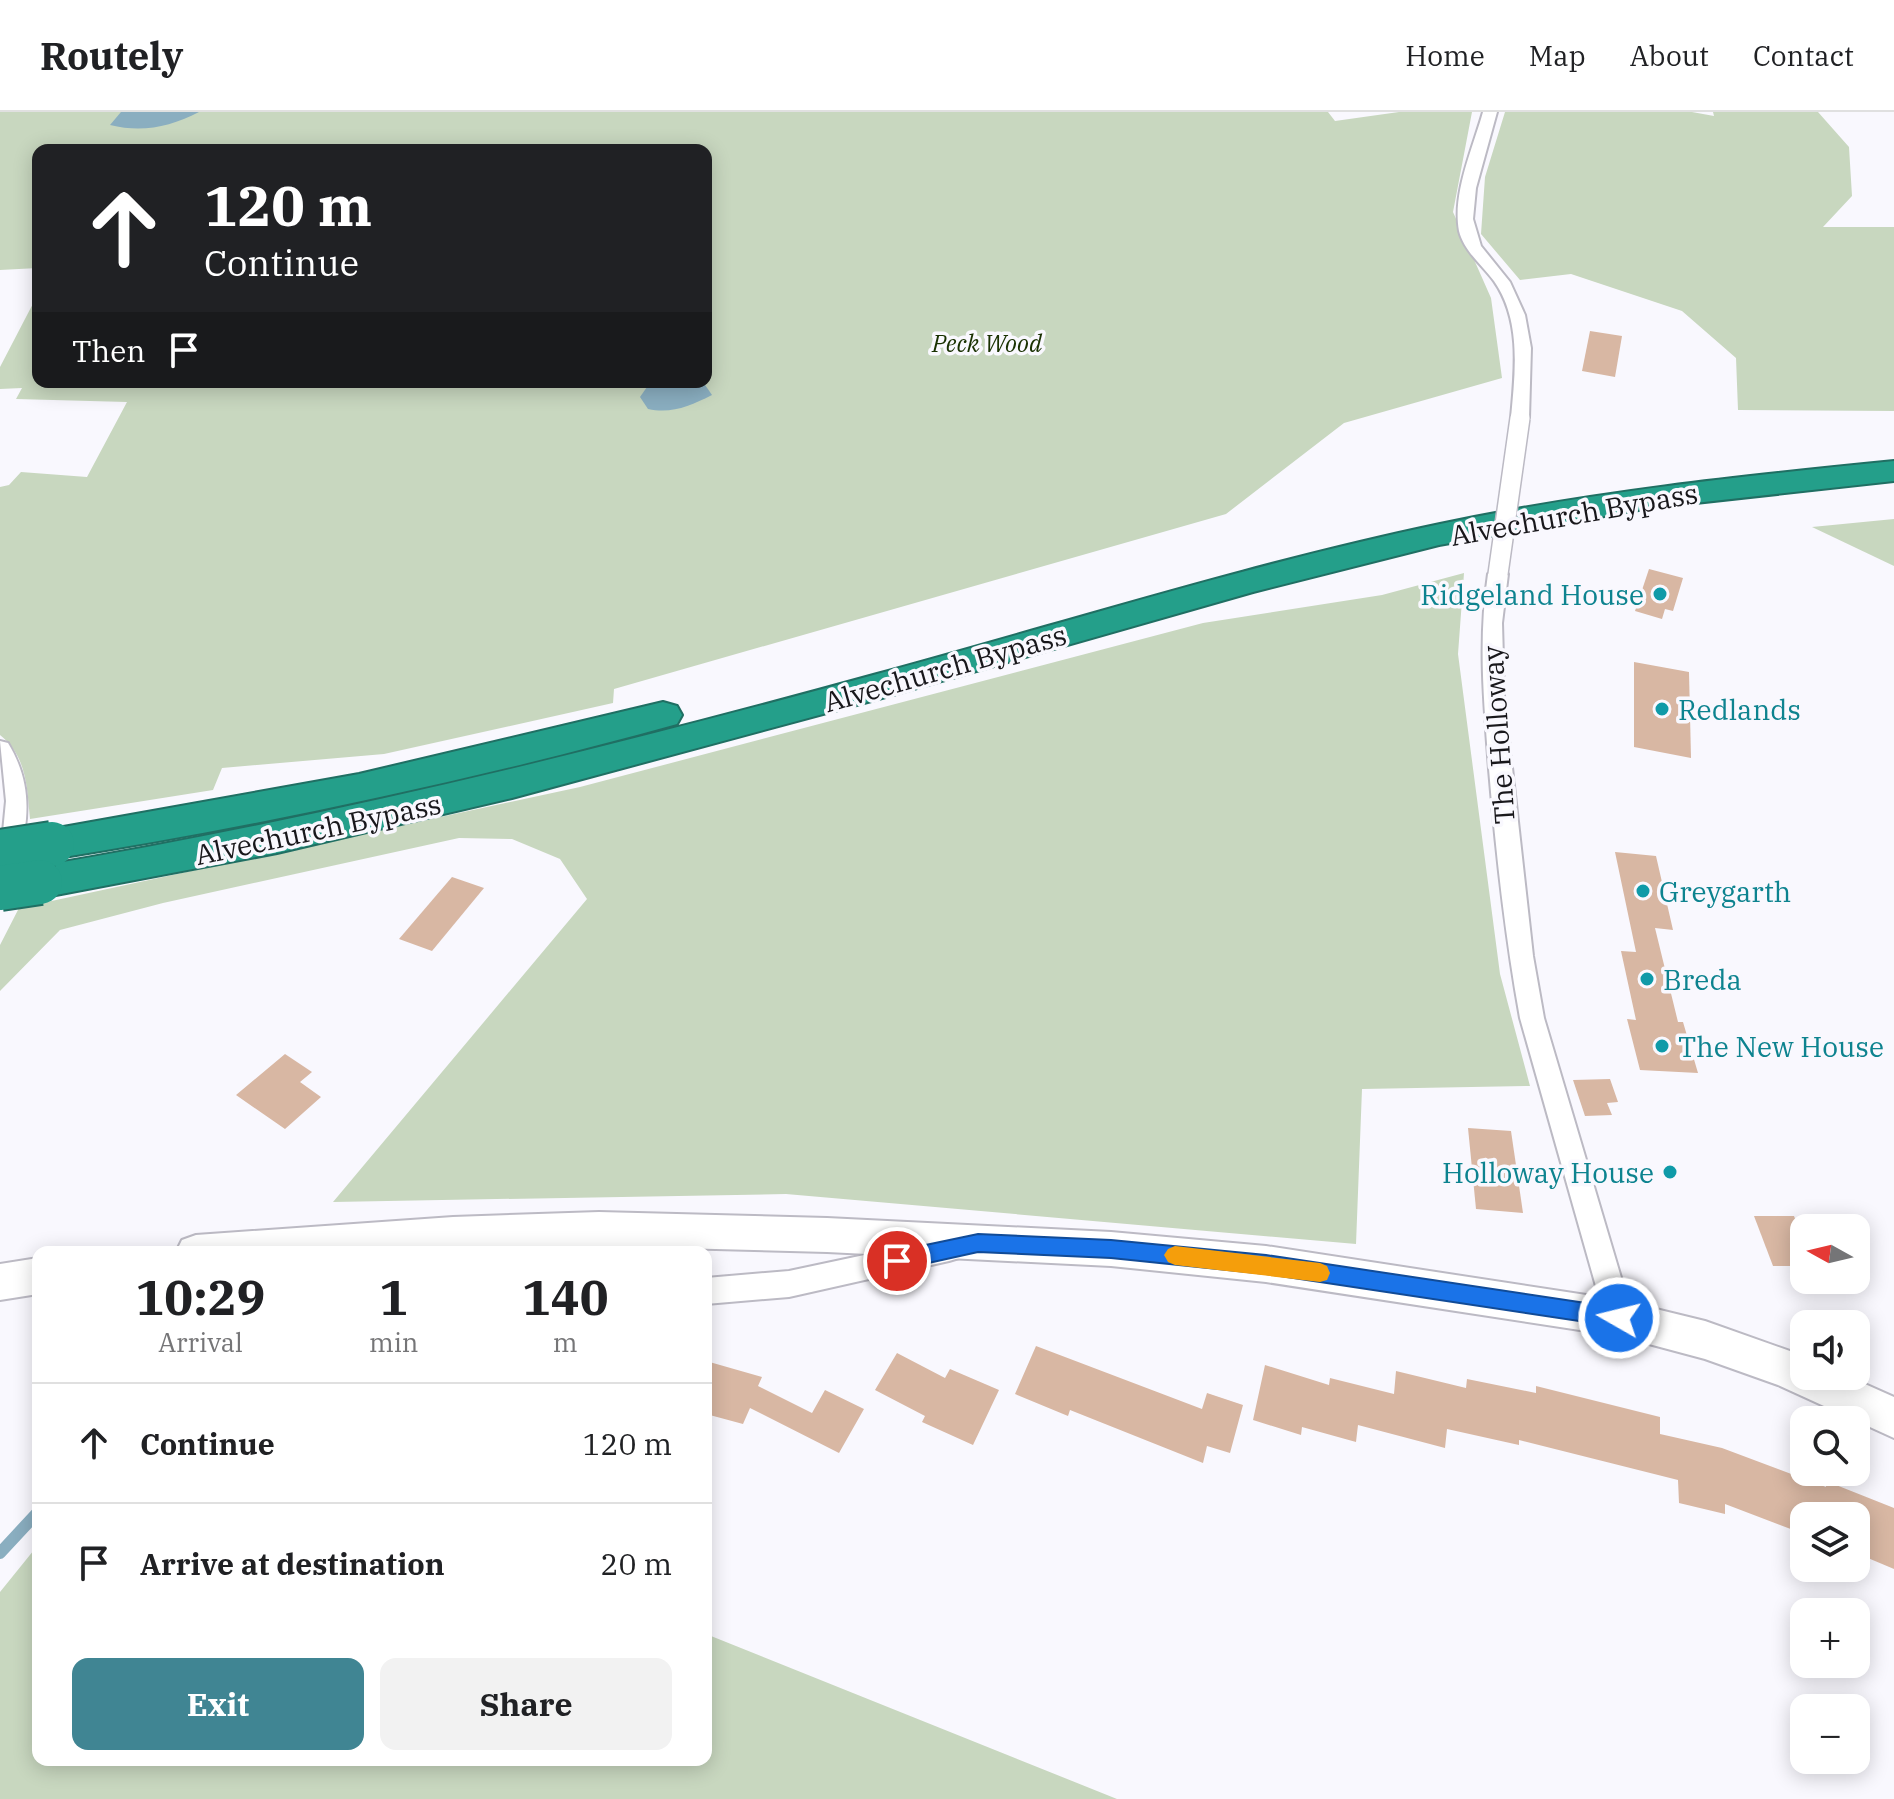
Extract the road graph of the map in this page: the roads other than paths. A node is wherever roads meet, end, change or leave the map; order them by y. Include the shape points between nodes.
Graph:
1 (1490, 112) edge
2 (1894, 446) edge
3 (1894, 471) edge
4 (0, 748) edge
5 (0, 852) edge
6 (23, 876) edge
7 (978, 1243) junction
8 (355, 1246) edge
9 (32, 1277) edge
10 (0, 1282) edge
11 (712, 1290) edge
12 (1619, 1318) junction
13 (1894, 1418) edge

1 - 12 street, The Holloway, bridge via 1471,184 1467,232 1513,300 1524,355 1490,659 1506,844 1532,1018
2 - 6 highway, Alvechurch Bypass via 1710,464 1498,498 1256,552 491,760 192,823
3 - 6 highway, Alvechurch Bypass via 1733,487 1503,521 1271,577 587,768 177,860
4 - 6 street via 14,778
5 - 6 highway, Alvechurch Bypass, bridge
7 - 8 main road via 599,1229
7 - 11 street via 789,1284
7 - 12 main road via 1266,1264
9 - 10 main road
12 - 13 main road via 1789,1370

